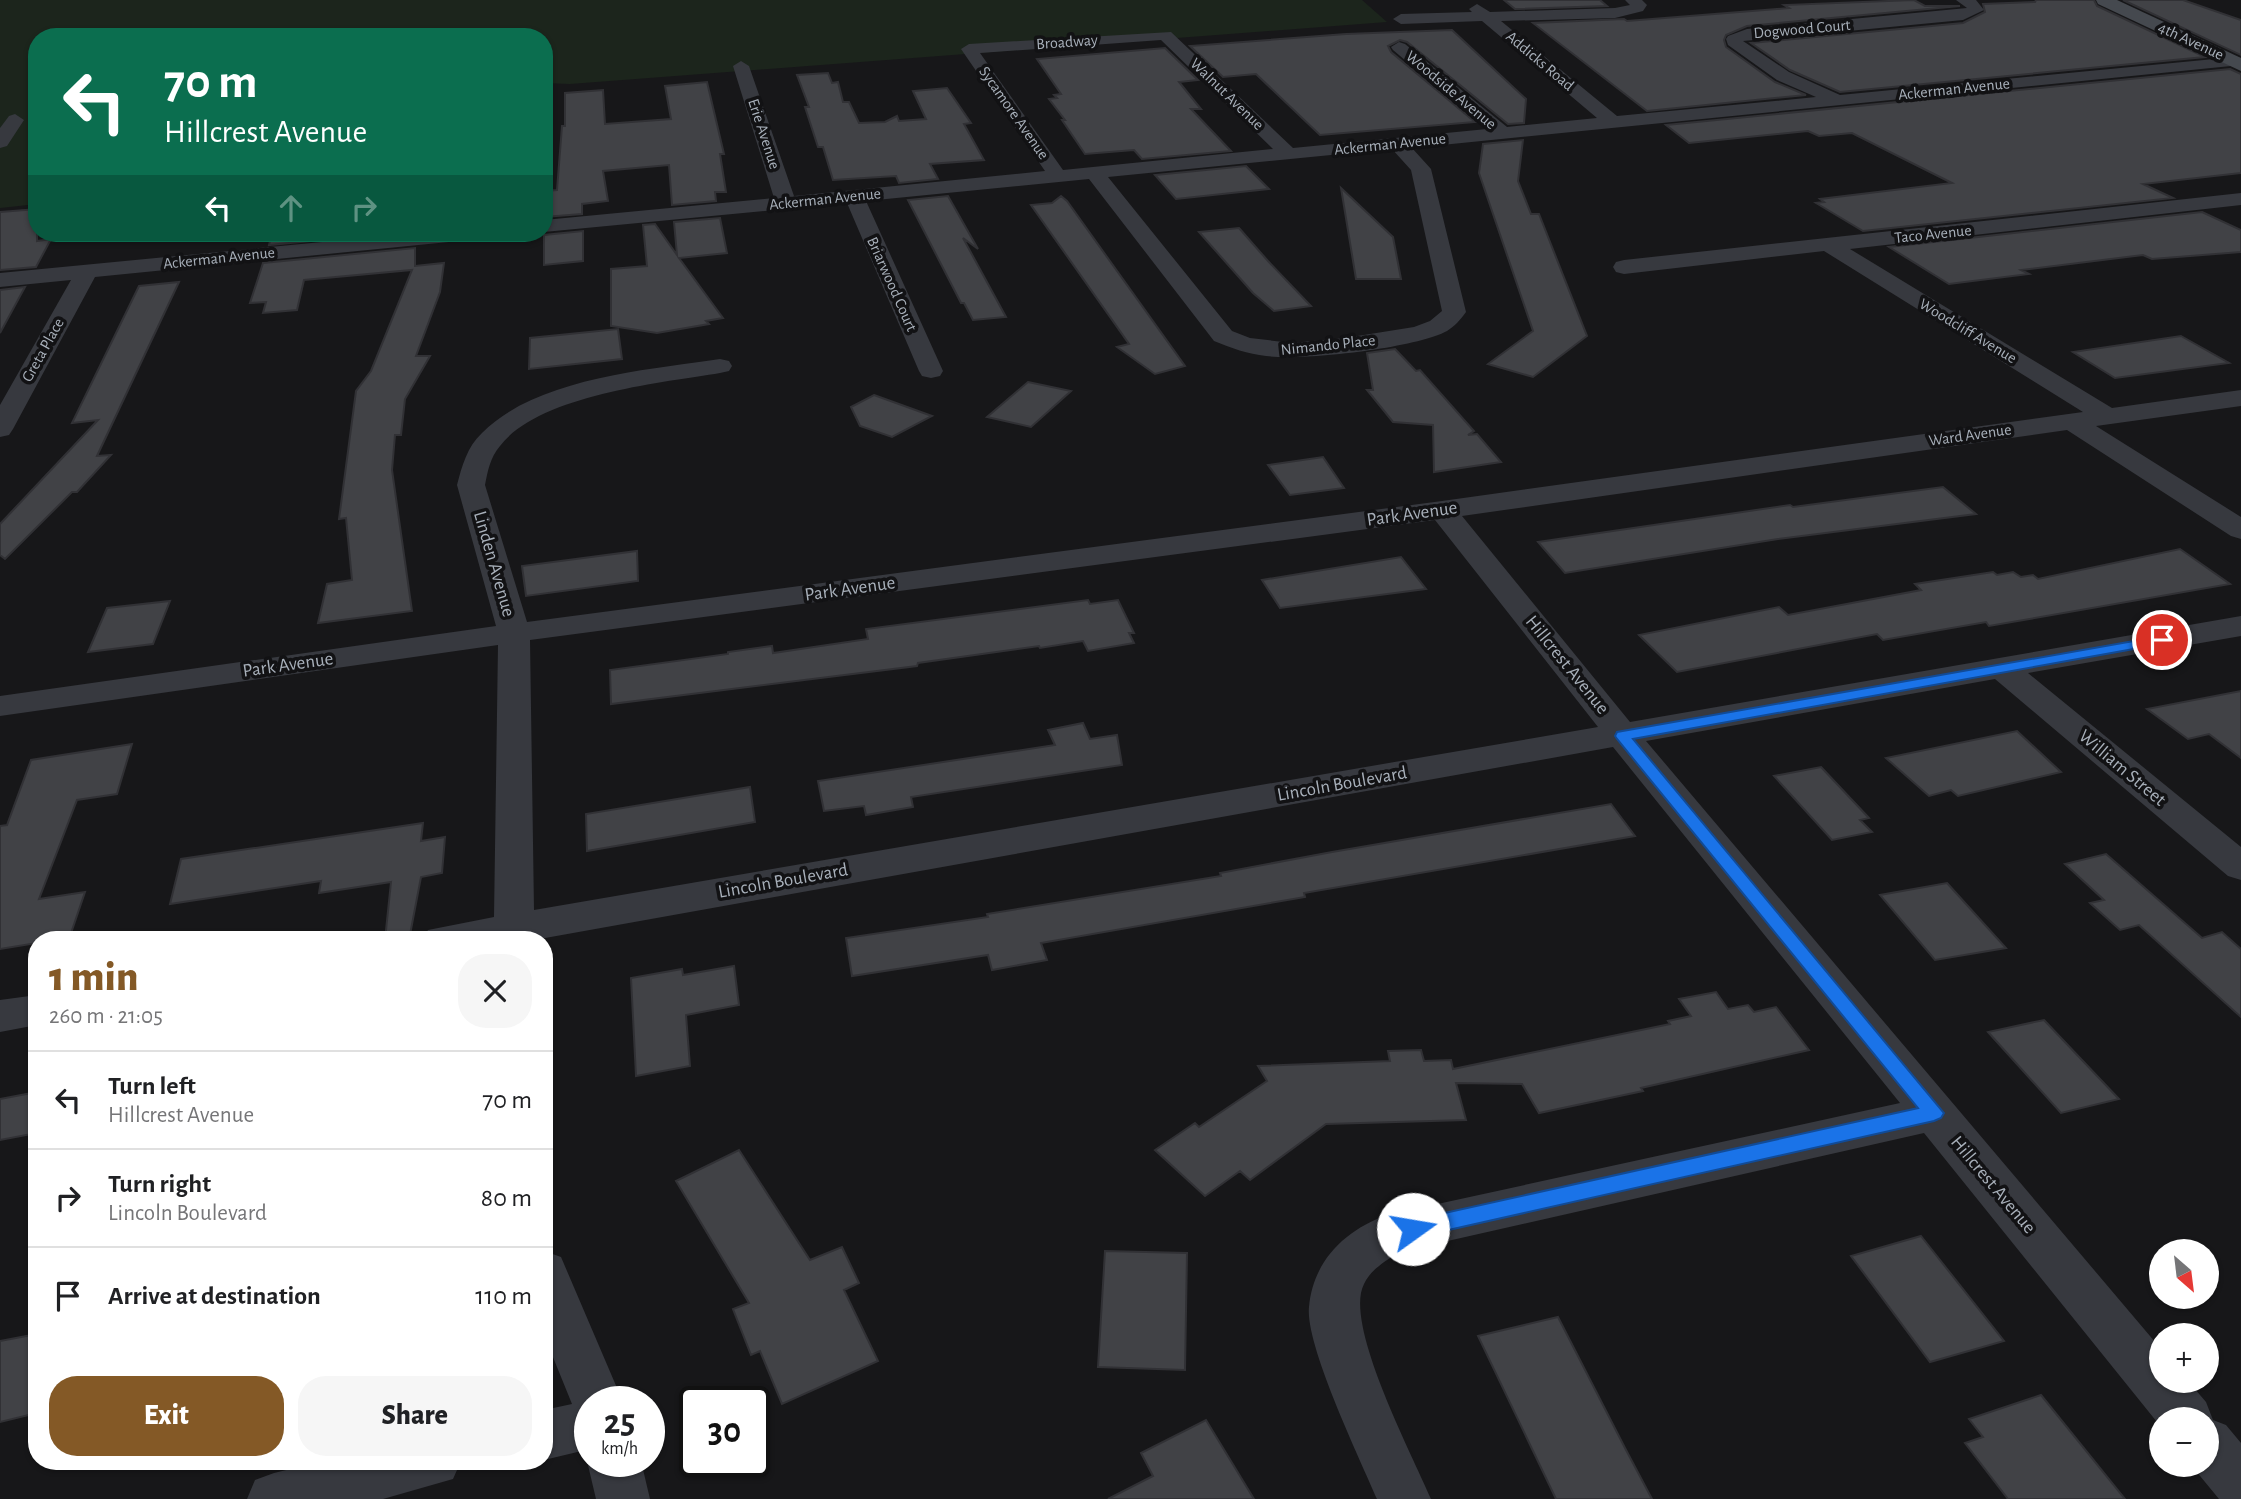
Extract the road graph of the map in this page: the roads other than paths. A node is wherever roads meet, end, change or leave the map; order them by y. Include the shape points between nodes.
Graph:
1 (1465, 0) edge
2 (1633, 0) edge
3 (1964, 0) edge
4 (2104, 0) edge
5 (1854, 12) dead end
6 (1486, 16) junction
7 (1401, 19) dead end
8 (1874, 23) junction
9 (1166, 35) joint
10 (1399, 47) dead end
11 (970, 49) joint
12 (2238, 63) edge
13 (741, 66) dead end
14 (1837, 101) junction
15 (15, 120) dead end
16 (1614, 122) junction
17 (1503, 133) junction
18 (0, 142) edge
19 (1397, 143) junction
20 (1289, 154) junction
21 (1094, 173) junction
22 (1058, 176) junction
23 (854, 196) junction
24 (2241, 199) edge
25 (786, 203) junction
26 (553, 225) edge
27 (344, 242) edge
28 (1829, 245) junction
29 (1624, 267) dead end
30 (87, 271) junction
31 (0, 279) edge
32 (720, 366) dead end
33 (931, 371) dead end
34 (2241, 398) edge
35 (2107, 416) junction
36 (2070, 421) junction
37 (0, 429) edge
38 (1700, 473) joint
39 (1442, 510) junction
40 (2241, 530) edge
41 (2241, 626) edge
42 (514, 634) junction
43 (2003, 668) junction
44 (0, 705) edge
45 (1623, 736) junction
46 (2241, 867) edge
47 (514, 931) edge
48 (531, 931) edge
49 (28, 1011) edge
50 (0, 1016) edge
51 (1934, 1113) junction
52 (553, 1294) edge
53 (590, 1386) edge
54 (2177, 1407) edge
55 (574, 1428) edge
56 (553, 1433) edge
57 (2219, 1458) edge
58 (396, 1470) edge
59 (618, 1477) edge
60 (2241, 1485) edge
61 (274, 1499) edge
62 (623, 1499) edge
63 (1404, 1499) edge

1 - 6 street, Addicks Road
2 - 6 street via 1638,8 1625,12
3 - 8 street, Dogwood Court via 1976,10
4 - 12 main road, 4th Avenue
5 - 8 street
6 - 7 street
6 - 16 street, Addicks Road
8 - 14 street, Dogwood Court via 1734,39 1763,65
9 - 11 street, Broadway
9 - 20 street, Walnut Avenue
10 - 17 street, Woodside Avenue
11 - 22 street, Sycamore Avenue
12 - 14 street, Ackerman Avenue
13 - 25 street, Erie Avenue
14 - 16 street, Ackerman Avenue
15 - 18 street
16 - 17 street, Ackerman Avenue
17 - 19 street, Ackerman Avenue
19 - 20 street, Ackerman Avenue
19 - 21 street, Nimando Place via 1421,169 1454,312 1448,321 1418,334 1292,351 1251,348 1223,336
20 - 21 street, Ackerman Avenue
21 - 22 street, Ackerman Avenue
22 - 23 street, Ackerman Avenue
23 - 25 street, Ackerman Avenue
23 - 33 street, Briarwood Court
24 - 28 street, Taco Avenue
25 - 26 street, Ackerman Avenue
27 - 30 street, Ackerman Avenue via 209,251
28 - 29 street, Taco Avenue
28 - 35 street, Woodcliff Avenue
30 - 31 street, Ackerman Avenue
30 - 37 street, Greta Place
32 - 42 street, Linden Avenue via 540,405 507,425 486,446 475,464 471,485
34 - 35 street, Ward Avenue
35 - 36 street, Ward Avenue
36 - 38 street, Ward Avenue
36 - 40 street
38 - 39 street, Park Avenue
39 - 42 street, Park Avenue
39 - 45 street, Hillcrest Avenue
41 - 43 street, Lincoln Boulevard
42 - 44 street, Park Avenue
42 - 47 street, Linden Avenue
43 - 45 street, Lincoln Boulevard
43 - 46 street, William Street
45 - 48 street, Lincoln Boulevard
45 - 51 street, Hillcrest Avenue
49 - 50 street
51 - 54 street, Hillcrest Avenue
51 - 63 street via 1387,1235 1360,1252 1340,1277 1333,1309 1341,1349
52 - 53 street
55 - 56 street
57 - 60 street
58 - 61 street
59 - 62 street

